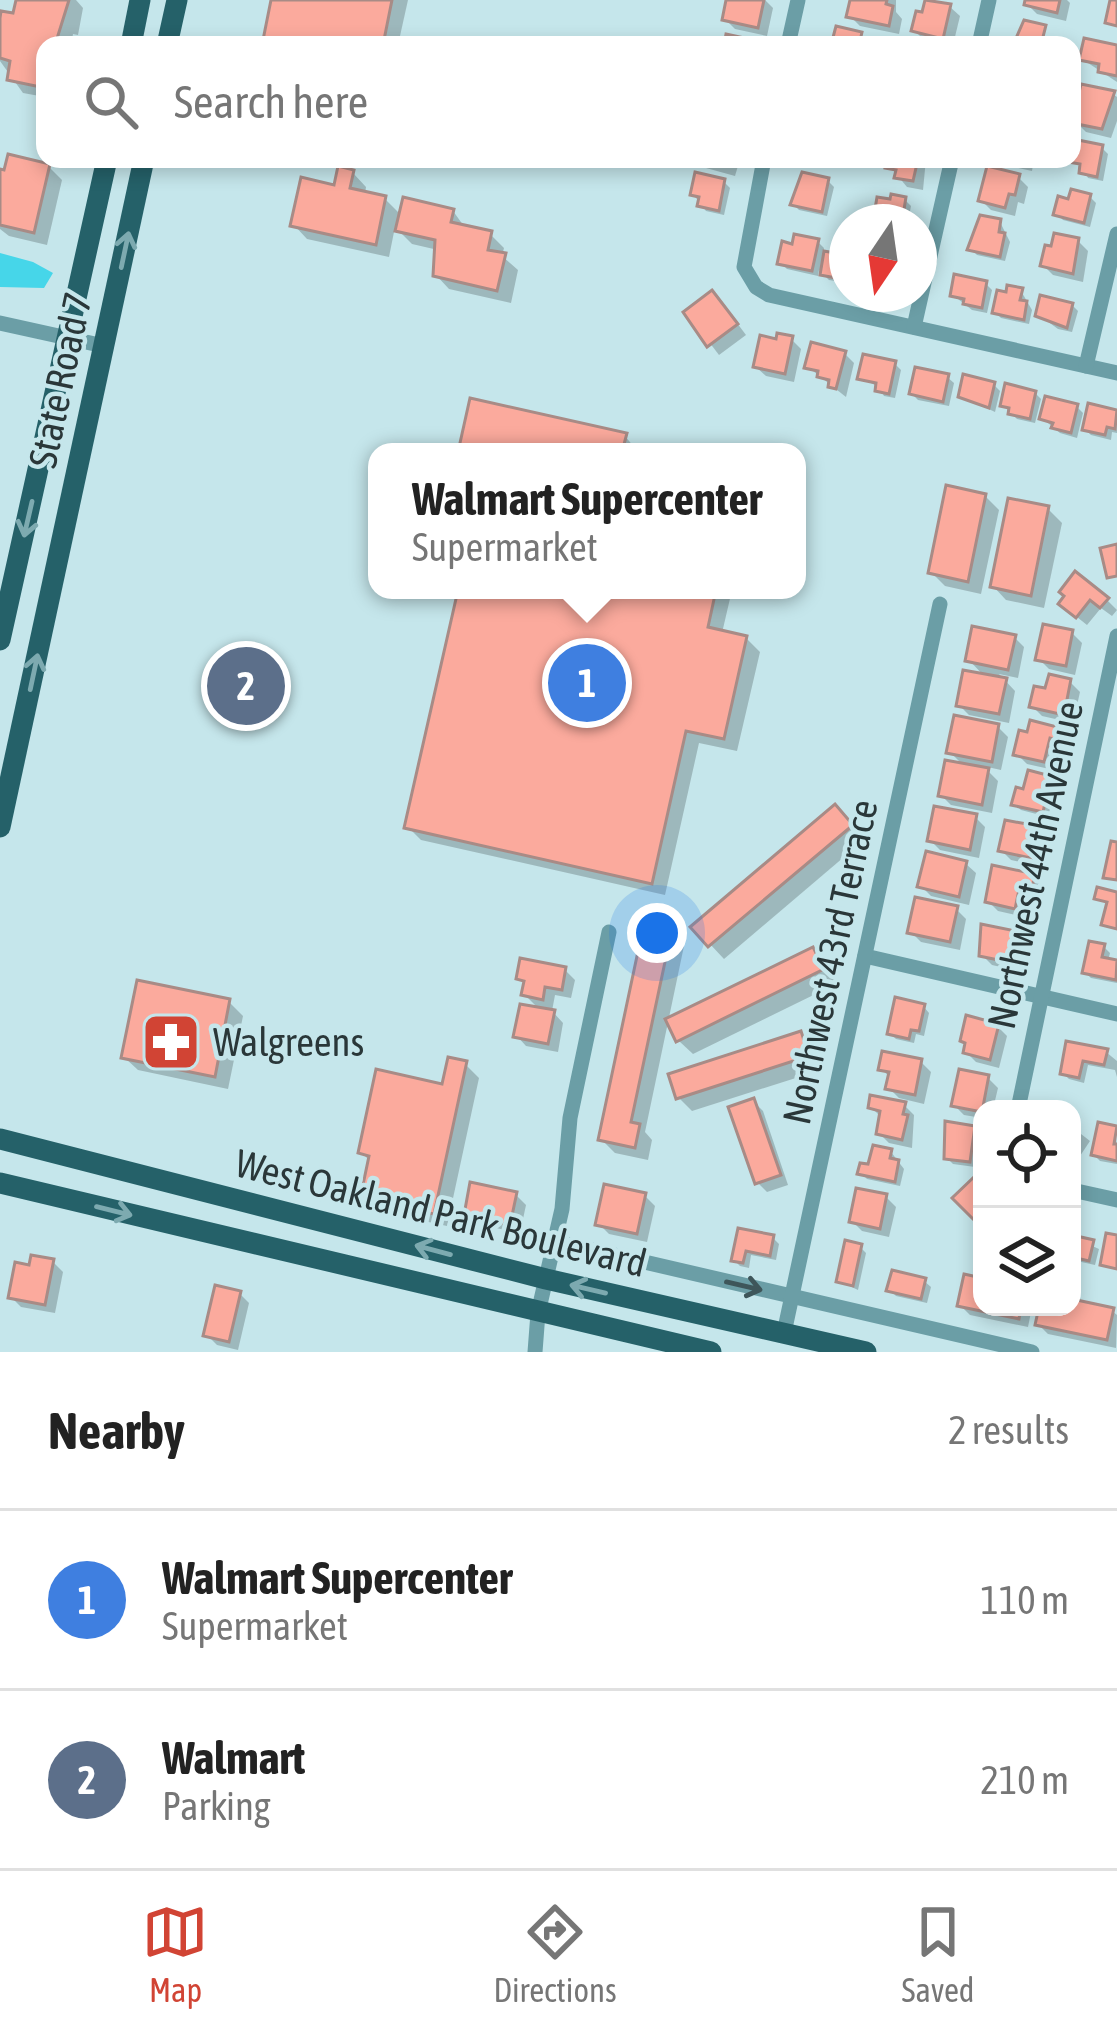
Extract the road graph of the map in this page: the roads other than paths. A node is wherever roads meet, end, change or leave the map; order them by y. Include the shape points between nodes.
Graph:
1 (140, 0) edge
2 (177, 0) edge
3 (798, 0) edge
4 (989, 0) edge
5 (133, 36) edge
6 (169, 36) edge
7 (790, 36) edge
8 (981, 36) edge
9 (105, 168) edge
10 (142, 168) edge
11 (762, 168) edge
12 (950, 168) edge
13 (1117, 234) edge
14 (0, 323) edge
15 (914, 327) junction
16 (69, 338) junction
17 (104, 346) junction
18 (1086, 366) junction
19 (1117, 373) edge
20 (940, 604) dead end
21 (1117, 636) edge
22 (0, 640) edge
23 (0, 827) edge
24 (609, 932) dead end
25 (865, 956) junction
26 (1040, 996) junction
27 (1117, 1013) edge
28 (1020, 1100) edge
29 (0, 1139) edge
30 (0, 1183) edge
31 (1081, 1192) edge
32 (1117, 1200) edge
33 (554, 1241) junction
34 (546, 1280) junction
35 (792, 1297) junction
36 (538, 1313) junction
37 (784, 1333) junction
38 (535, 1352) edge
39 (711, 1352) edge
40 (866, 1352) edge
41 (1032, 1352) edge

1 - 5 main road
2 - 6 main road
3 - 7 street
4 - 8 street
9 - 16 main road, State Road 7
17 -> 10 main road, State Road 7
11 - 15 street via 744,253 749,279 769,295
12 - 15 street
13 - 18 street
14 - 16 street
15 - 18 street
16 - 17 street
16 -> 22 main road, State Road 7
23 -> 17 main road, State Road 7
18 - 19 street
20 - 25 street, Northwest 43rd Terrace
21 - 26 street, Northwest 44th Avenue
24 - 33 street
25 - 26 street
25 - 35 street, Northwest 43rd Terrace
26 - 27 street
26 - 28 street, Northwest 44th Avenue
34 -> 29 main road, West Oakland Park Boulevard
30 -> 36 main road, West Oakland Park Boulevard
31 - 32 street
33 - 34 street
33 -> 35 street
34 - 36 street
37 -> 34 main road, West Oakland Park Boulevard
35 - 37 street, Northwest 43rd Terrace
35 - 41 street
36 - 38 street
36 - 39 main road, West Oakland Park Boulevard
37 - 40 main road, West Oakland Park Boulevard

